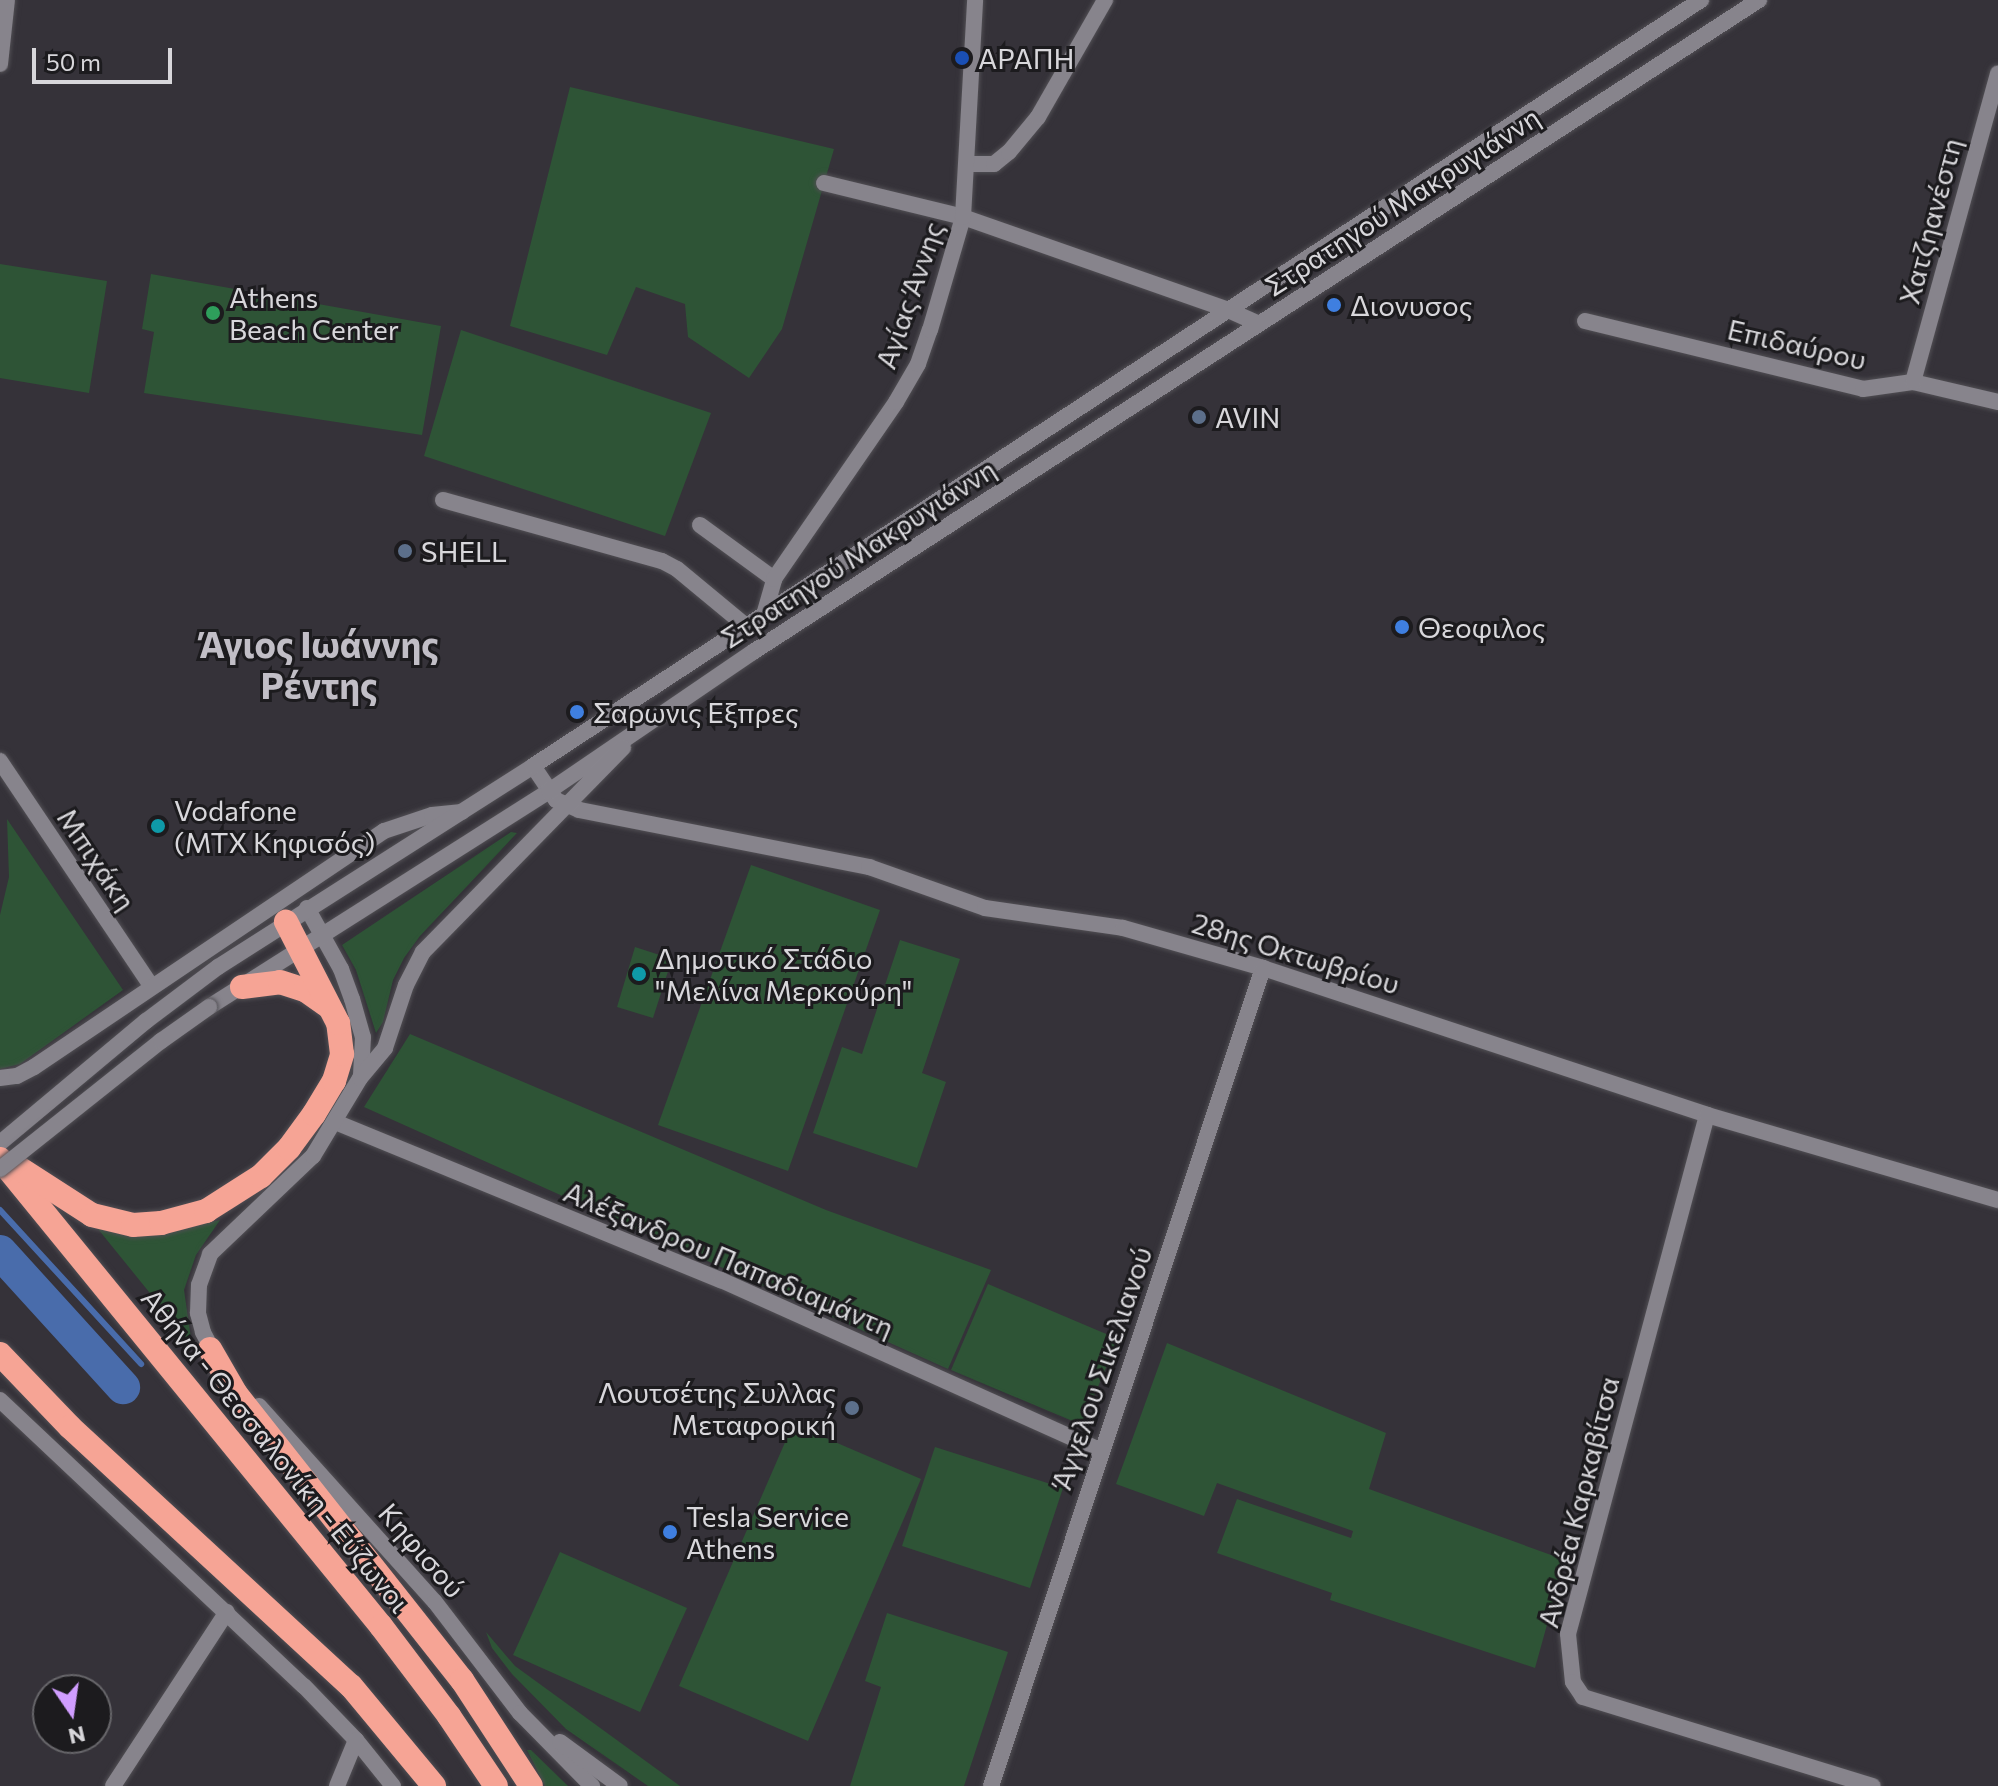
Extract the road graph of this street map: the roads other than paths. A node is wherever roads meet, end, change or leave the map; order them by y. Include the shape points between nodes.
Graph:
1 (7, 0) edge
2 (975, 0) edge
3 (1105, 0) edge
4 (1759, 0) edge
5 (1699, 1) edge
6 (0, 64) edge
7 (1998, 73) edge
8 (968, 164) junction
9 (824, 183) dead end
10 (963, 217) junction
11 (1228, 310) junction
12 (1585, 321) dead end
13 (1259, 324) junction
14 (1913, 382) junction
15 (1998, 402) edge
16 (443, 500) dead end
17 (700, 525) dead end
18 (774, 579) junction
19 (764, 615) junction
20 (746, 626) junction
21 (779, 636) junction
22 (647, 723) junction
23 (1, 762) edge
24 (533, 766) junction
25 (0, 786) edge
26 (549, 791) junction
27 (566, 806) junction
28 (462, 812) junction
29 (307, 908) junction
30 (286, 922) junction
31 (312, 943) junction
32 (1263, 968) junction
33 (151, 986) junction
34 (242, 987) junction
35 (329, 1007) junction
36 (0, 1078) edge
37 (360, 1078) junction
38 (1707, 1115) junction
39 (335, 1122) junction
40 (0, 1143) edge
41 (0, 1158) edge
42 (0, 1169) edge
43 (1998, 1200) edge
44 (210, 1349) junction
45 (0, 1354) edge
46 (0, 1400) edge
47 (1100, 1450) junction
48 (227, 1612) junction
49 (520, 1713) junction
50 (356, 1740) junction
51 (113, 1786) edge
52 (337, 1786) edge
53 (393, 1786) edge
54 (434, 1786) edge
55 (496, 1786) edge
56 (531, 1786) edge
57 (592, 1786) edge
58 (620, 1786) edge
59 (991, 1786) edge
60 (1873, 1786) edge

1 - 6 street
2 - 8 street, Αγίας Άννης
3 - 8 street via 1038,117 1009,152 994,164
4 - 13 street, Στρατηγού Μακρυγιάννη
5 - 11 street, Στρατηγού Μακρυγιάννη
7 - 14 street, Χατζηανέστη
8 - 10 street, Αγίας Άννης
9 - 10 street
10 - 11 street
10 - 18 street, Αγίας Άννης via 918,364
11 - 13 street
11 - 19 street, Στρατηγού Μακρυγιάννη
12 - 14 street, Επιδαύρου via 1863,389
13 - 21 street, Στρατηγού Μακρυγιάννη
14 - 15 street, Επιδαύρου
16 - 20 street via 662,561
17 - 18 street
18 - 19 street, Αγίας Άννης
19 - 20 street, Στρατηγού Μακρυγιάννη
19 - 21 street
20 - 24 street, Στρατηγού Μακρυγιάννη
21 - 22 street, Στρατηγού Μακρυγιάννη
22 - 26 street, Στρατηγού Μακρυγιάννη
22 - 27 street
23 - 25 street
23 - 33 street, Μπιχάκη
24 - 26 street
24 - 28 street, Στρατηγού Μακρυγιάννη
26 - 27 street
26 - 31 street, Στρατηγού Μακρυγιάννη
27 - 32 street, 28ης Οκτωβρίου via 869,867 985,908 1123,928
27 - 37 street via 423,952 385,1048
28 - 29 street, Στρατηγού Μακρυγιάννη
28 - 33 street via 432,815 384,831
29 - 30 street, Στρατηγού Μακρυγιάννη
29 - 31 street
30 - 31 highway
30 - 40 street, Στρατηγού Μακρυγιάννη via 194,985
31 - 34 street, Στρατηγού Μακρυγιάννη
31 - 35 highway
31 - 37 street via 341,969 364,1054
32 - 38 street, 28ης Οκτωβρίου
32 - 47 street, Άγγελου Σικελιανού
33 - 36 street via 34,1067
34 - 35 highway via 280,982 305,990
34 - 42 street, Στρατηγού Μακρυγιάννη, bridge via 161,1041
35 - 41 highway via 338,1023 342,1054 334,1081 276,1162 220,1205 161,1223 111,1222 80,1209
37 - 39 street
38 - 43 street, 28ης Οκτωβρίου
38 - 60 street, Ανδρέα Καρκαβίτσα via 1568,1634 1573,1682 1583,1697
39 - 44 street via 300,1172 210,1254 198,1302
39 - 47 street, Αλέξανδρου Παπαδιαμάντη via 721,1280
41 - 55 highway, Αθήνα - Θεσσαλονίκη - Εύζωνοι via 381,1626
44 - 49 street, Κηφισού via 435,1602
44 - 56 highway via 236,1394 462,1680
45 - 54 highway via 70,1427 341,1677
46 - 48 street
47 - 59 street, Άγγελου Σικελιανού
48 - 50 street
48 - 51 street
49 - 57 street, Κηφισού
49 - 58 street
50 - 52 street
50 - 53 street

